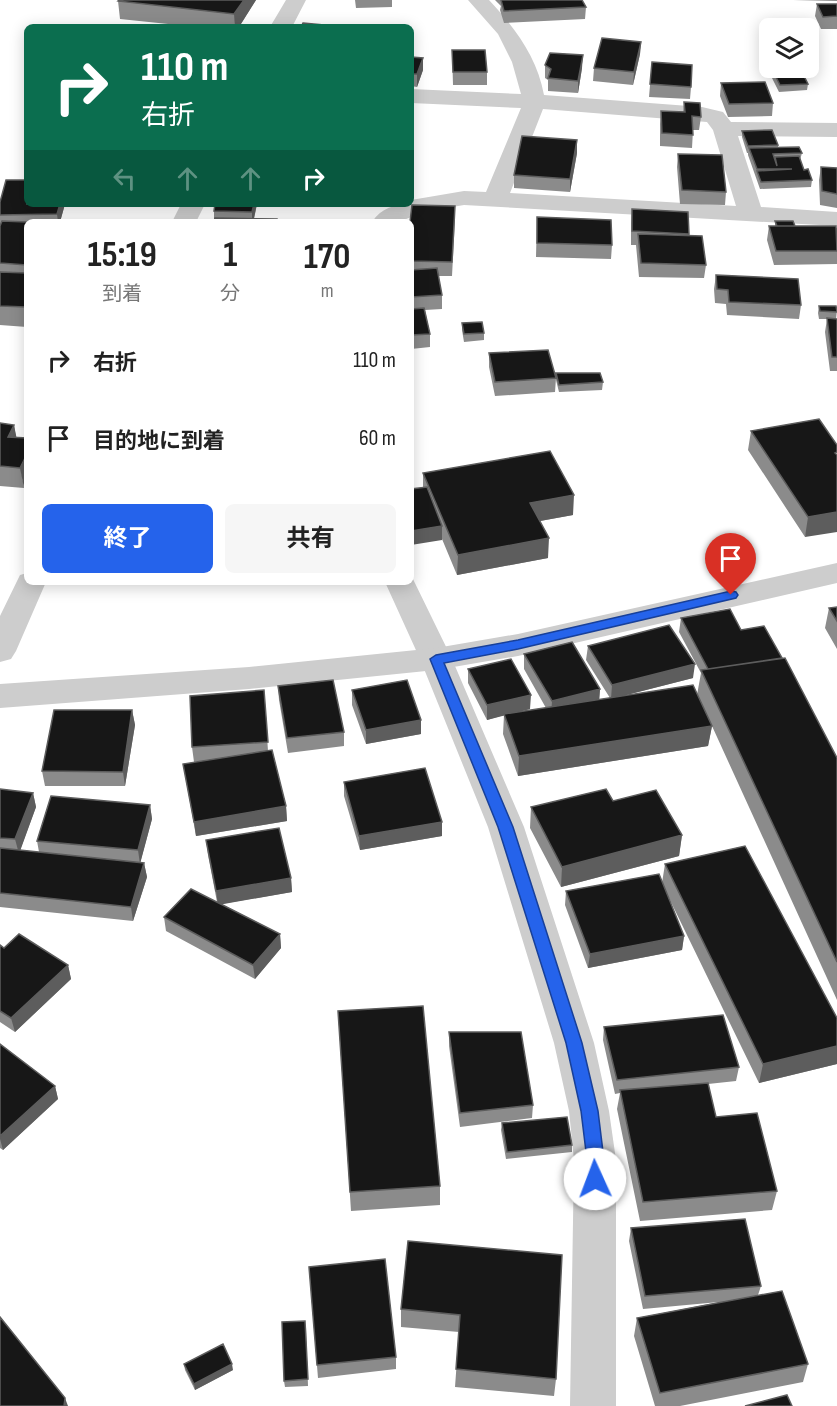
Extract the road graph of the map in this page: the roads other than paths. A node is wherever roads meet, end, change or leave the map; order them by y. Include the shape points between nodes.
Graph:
1 (296, 0) edge
2 (478, 0) edge
3 (283, 24) edge
4 (414, 96) edge
5 (534, 103) junction
6 (724, 129) junction
7 (837, 130) edge
8 (495, 200) junction
9 (751, 214) junction
10 (386, 219) edge
11 (837, 219) edge
12 (837, 573) edge
13 (30, 585) edge
14 (401, 585) edge
15 (0, 651) edge
16 (436, 659) junction
17 (0, 696) edge
18 (592, 1406) edge

1 - 3 street
2 - 5 street via 507,32 529,78
4 - 5 street
5 - 6 street via 587,103 702,114 715,117
5 - 8 street
6 - 7 street
6 - 9 street
8 - 9 street
8 - 10 street via 464,198 431,203
9 - 11 street
12 - 16 street via 518,645
13 - 15 street
14 - 16 street
16 - 17 street via 249,678
16 - 18 street via 506,827 574,1043 589,1111 595,1160

